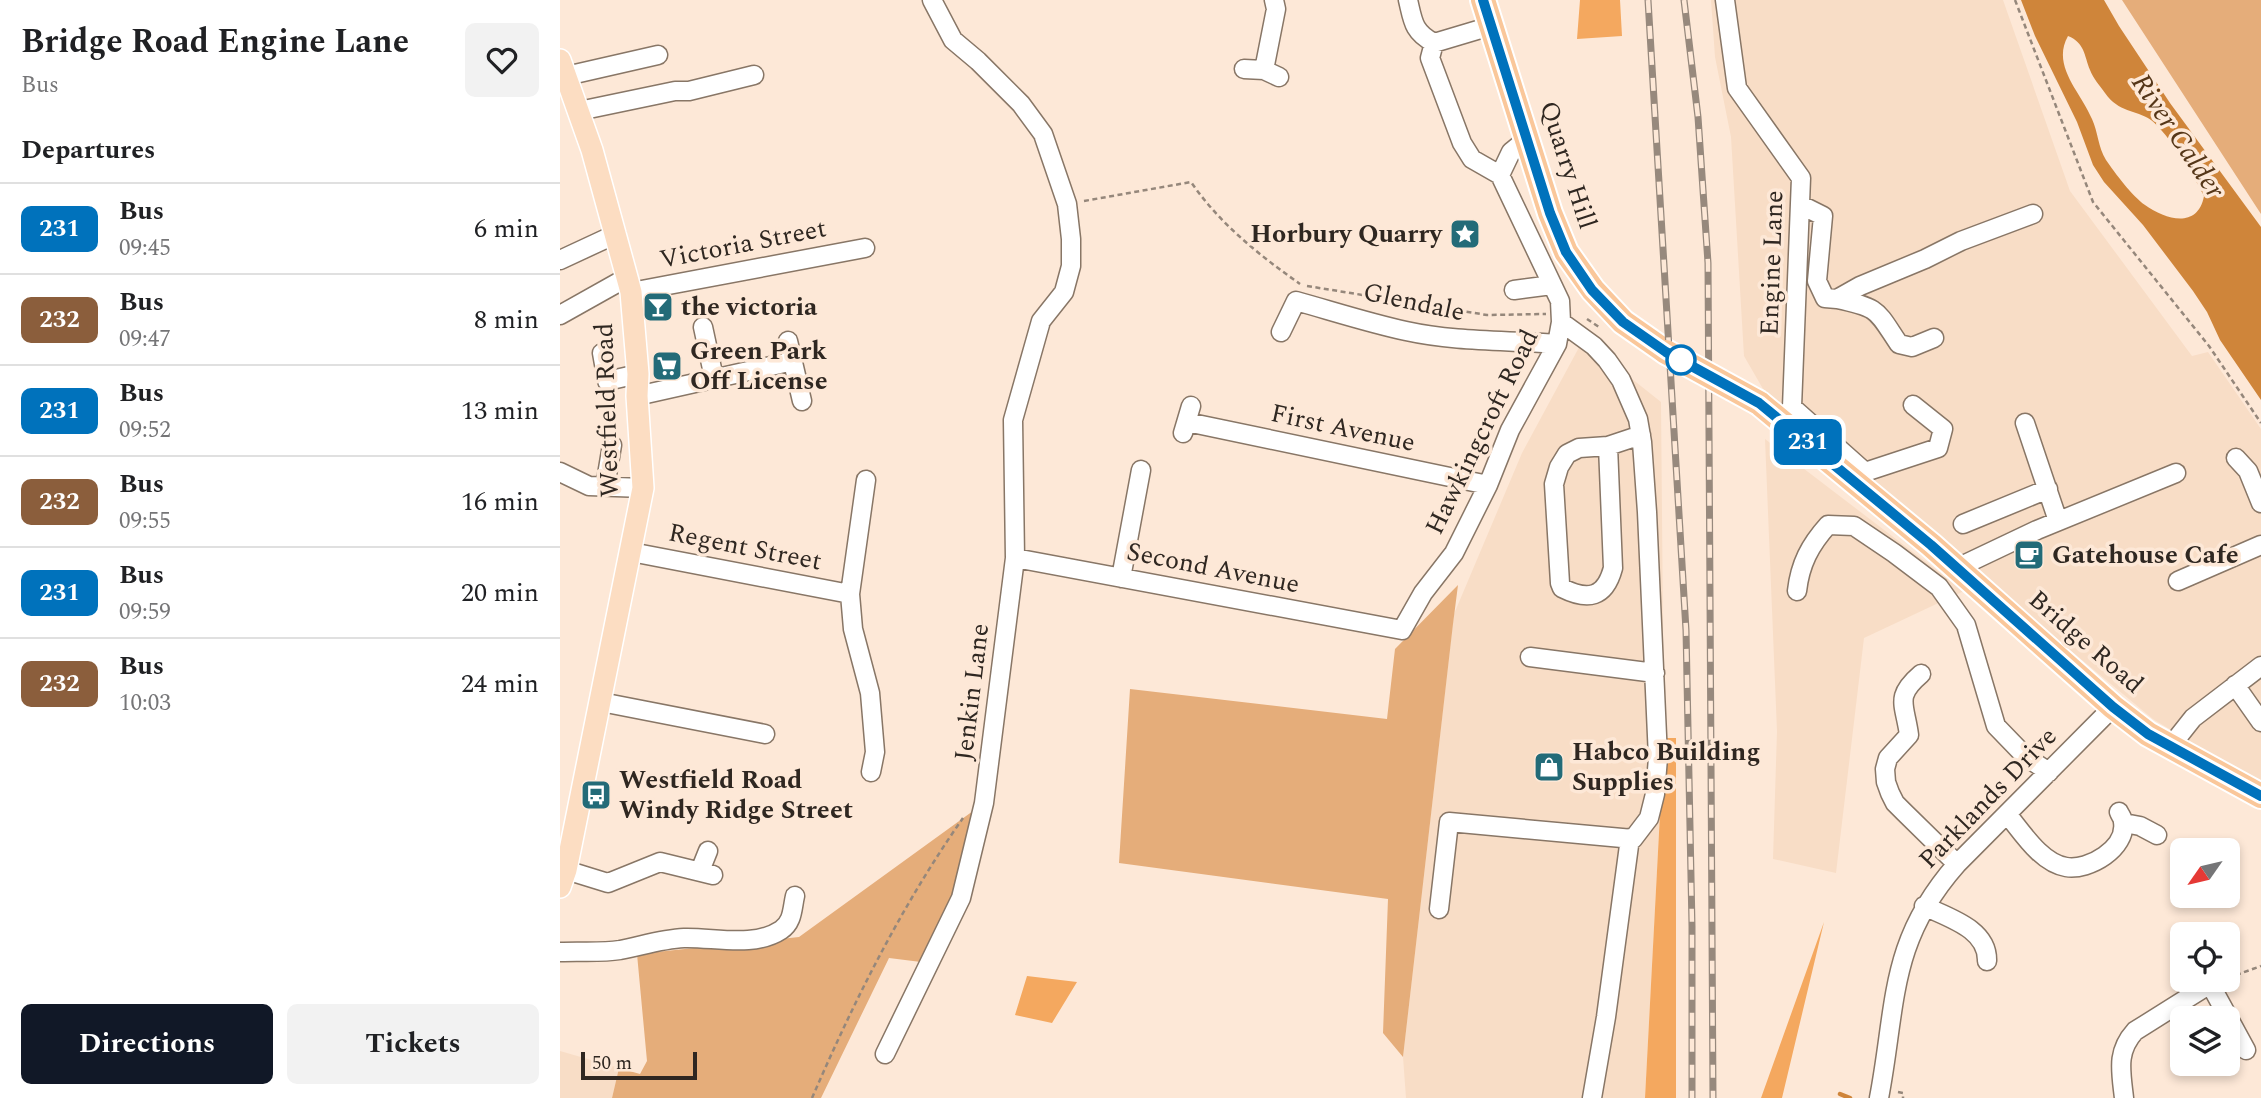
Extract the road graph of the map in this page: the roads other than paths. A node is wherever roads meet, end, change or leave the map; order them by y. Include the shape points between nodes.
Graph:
1 (932, 0) edge
2 (1274, 0) edge
3 (1408, 0) edge
4 (1483, 0) edge
5 (1724, 0) edge
6 (1491, 26) junction
7 (1434, 43) junction
8 (658, 54) dead end
9 (563, 68) edge
10 (1244, 69) dead end
11 (754, 75) dead end
12 (579, 111) junction
13 (1527, 139) junction
14 (1500, 175) junction
15 (1801, 205) junction
16 (2033, 214) dead end
17 (616, 234) junction
18 (865, 248) dead end
19 (560, 260) edge
20 (628, 285) junction
21 (1552, 285) junction
22 (1514, 290) dead end
23 (1837, 299) junction
24 (560, 315) edge
25 (1561, 318) junction
26 (703, 327) dead end
27 (1281, 332) dead end
28 (1934, 338) dead end
29 (788, 341) dead end
30 (1557, 344) junction
31 (602, 353) dead end
32 (793, 361) junction
33 (638, 374) junction
34 (714, 378) junction
35 (637, 396) junction
36 (802, 401) dead end
37 (1759, 403) joint
38 (1913, 405) dead end
39 (1787, 414) junction
40 (1187, 420) dead end
41 (2025, 424) dead end
42 (1641, 435) junction
43 (612, 445) dead end
44 (1608, 446) junction
45 (2236, 457) dead end
46 (1141, 470) dead end
47 (560, 472) edge
48 (2176, 473) dead end
49 (866, 480) dead end
50 (1488, 485) junction
51 (605, 487) junction
52 (643, 488) junction
53 (2048, 489) junction
54 (2261, 503) edge
55 (2058, 521) junction
56 (1963, 524) dead end
57 (2261, 545) edge
58 (631, 552) junction
59 (1016, 558) junction
60 (1957, 568) junction
61 (1121, 578) junction
62 (2178, 582) dead end
63 (1797, 591) dead end
64 (849, 594) junction
65 (1402, 630) joint
66 (1530, 657) dead end
67 (2261, 666) edge
68 (1655, 673) junction
69 (1921, 674) dead end
70 (2235, 685) junction
71 (601, 702) junction
72 (2113, 707) junction
73 (2261, 723) edge
74 (765, 734) dead end
75 (2170, 747) junction
76 (871, 772) dead end
77 (2049, 772) junction
78 (2261, 796) edge
79 (2007, 814) junction
80 (2157, 835) dead end
81 (1630, 838) junction
82 (708, 851) dead end
83 (1957, 864) junction
84 (563, 879) edge
85 (795, 896) dead end
86 (1924, 906) junction
87 (1439, 909) dead end
88 (560, 952) edge
89 (1987, 961) dead end
90 (2195, 992) edge
91 (2216, 992) edge
92 (2246, 1050) dead end
93 (886, 1054) dead end
94 (1592, 1098) edge
95 (1879, 1098) edge
96 (2124, 1098) edge

1 - 59 street, Jenkin Lane via 953,40 1021,104 1043,134 1067,204 1071,267 1064,292 1041,321 1013,420
2 - 10 street via 1271,74
3 - 7 street via 1420,36
4 - 6 highway, Quarry Hill
5 - 15 street, Engine Lane via 1737,88 1801,178
6 - 7 street
6 - 13 highway, Quarry Hill
7 - 14 street via 1430,58 1462,143 1472,159
8 - 9 street
9 - 12 main road, Westfield Road
11 - 12 street
12 - 17 main road, Westfield Road
13 - 14 street via 1511,152
13 - 37 highway, Quarry Hill, bridge via 1566,252 1592,290 1623,322 1666,352
14 - 21 street, Hawkingcroft Road
15 - 23 street via 1823,216 1817,281 1825,298
15 - 39 street, Engine Lane
16 - 23 street via 1961,241
17 - 19 street
17 - 20 main road, Westfield Road
18 - 20 street, Victoria Street
20 - 24 street, Victoria Street
20 - 33 main road, Westfield Road
21 - 22 street
21 - 25 street, Hawkingcroft Road via 1560,301
23 - 28 street via 1865,304 1880,314 1899,344 1912,347
25 - 30 street, Hawkingcroft Road
25 - 42 street via 1607,359 1638,419
26 - 34 street
27 - 30 street, Glendale via 1296,301 1407,332 1474,341
29 - 32 street
30 - 50 street, Hawkingcroft Road via 1510,430
31 - 33 street via 607,381
32 - 34 street
32 - 36 street
33 - 35 main road, Westfield Road
34 - 35 street
35 - 52 main road, Westfield Road
37 - 39 highway, Bridge Road
38 - 39 street via 1943,429 1938,448 1865,472
39 - 60 highway, Bridge Road
40 - 50 street, First Avenue
41 - 53 street
42 - 44 street
42 - 68 street
43 - 51 street
44 - 44 street via 1579,448 1567,454 1554,484 1560,583 1582,596 1601,592 1613,569
45 - 54 street via 2248,471
46 - 61 street
47 - 51 street via 589,486
48 - 55 street
49 - 64 street, Regent Street
50 - 65 street, Hawkingcroft Road via 1454,553
51 - 52 street
52 - 58 main road, Westfield Road
53 - 55 street
53 - 56 street
55 - 60 street
57 - 62 street
58 - 64 street, Regent Street
58 - 71 main road, Westfield Road
59 - 61 street, Second Avenue
59 - 93 street, Jenkin Lane via 985,803 961,898
60 - 72 highway, Bridge Road
61 - 65 street, Second Avenue
63 - 77 street via 1807,552 1828,525 1854,526 1894,553 1939,587 1966,625 1996,726 2026,757
64 - 76 street, Regent Street via 870,693 875,752
66 - 68 street
67 - 70 street
68 - 81 street via 1655,794 1649,818
69 - 83 street via 1903,694 1909,735 1888,758 1886,782 1895,803
70 - 73 street
70 - 75 street via 2193,718
71 - 74 street
71 - 84 main road, Westfield Road
72 - 75 highway, Bridge Road
72 - 77 street, Parklands Drive
75 - 78 highway, Bridge Road
77 - 79 street, Parklands Drive
79 - 80 street via 2042,854 2066,867 2092,865 2103,858 2120,836 2121,817
79 - 83 street, Parklands Drive
81 - 87 street via 1449,822
81 - 94 street
82 - 84 street via 707,873 660,862 608,883
83 - 86 street, Parklands Drive
85 - 88 street via 790,920 777,932 759,938 671,940 617,951
86 - 89 street via 1976,933 1987,951
86 - 95 street, Parklands Drive via 1897,974
90 - 96 street via 2127,1040 2122,1048
91 - 92 street

